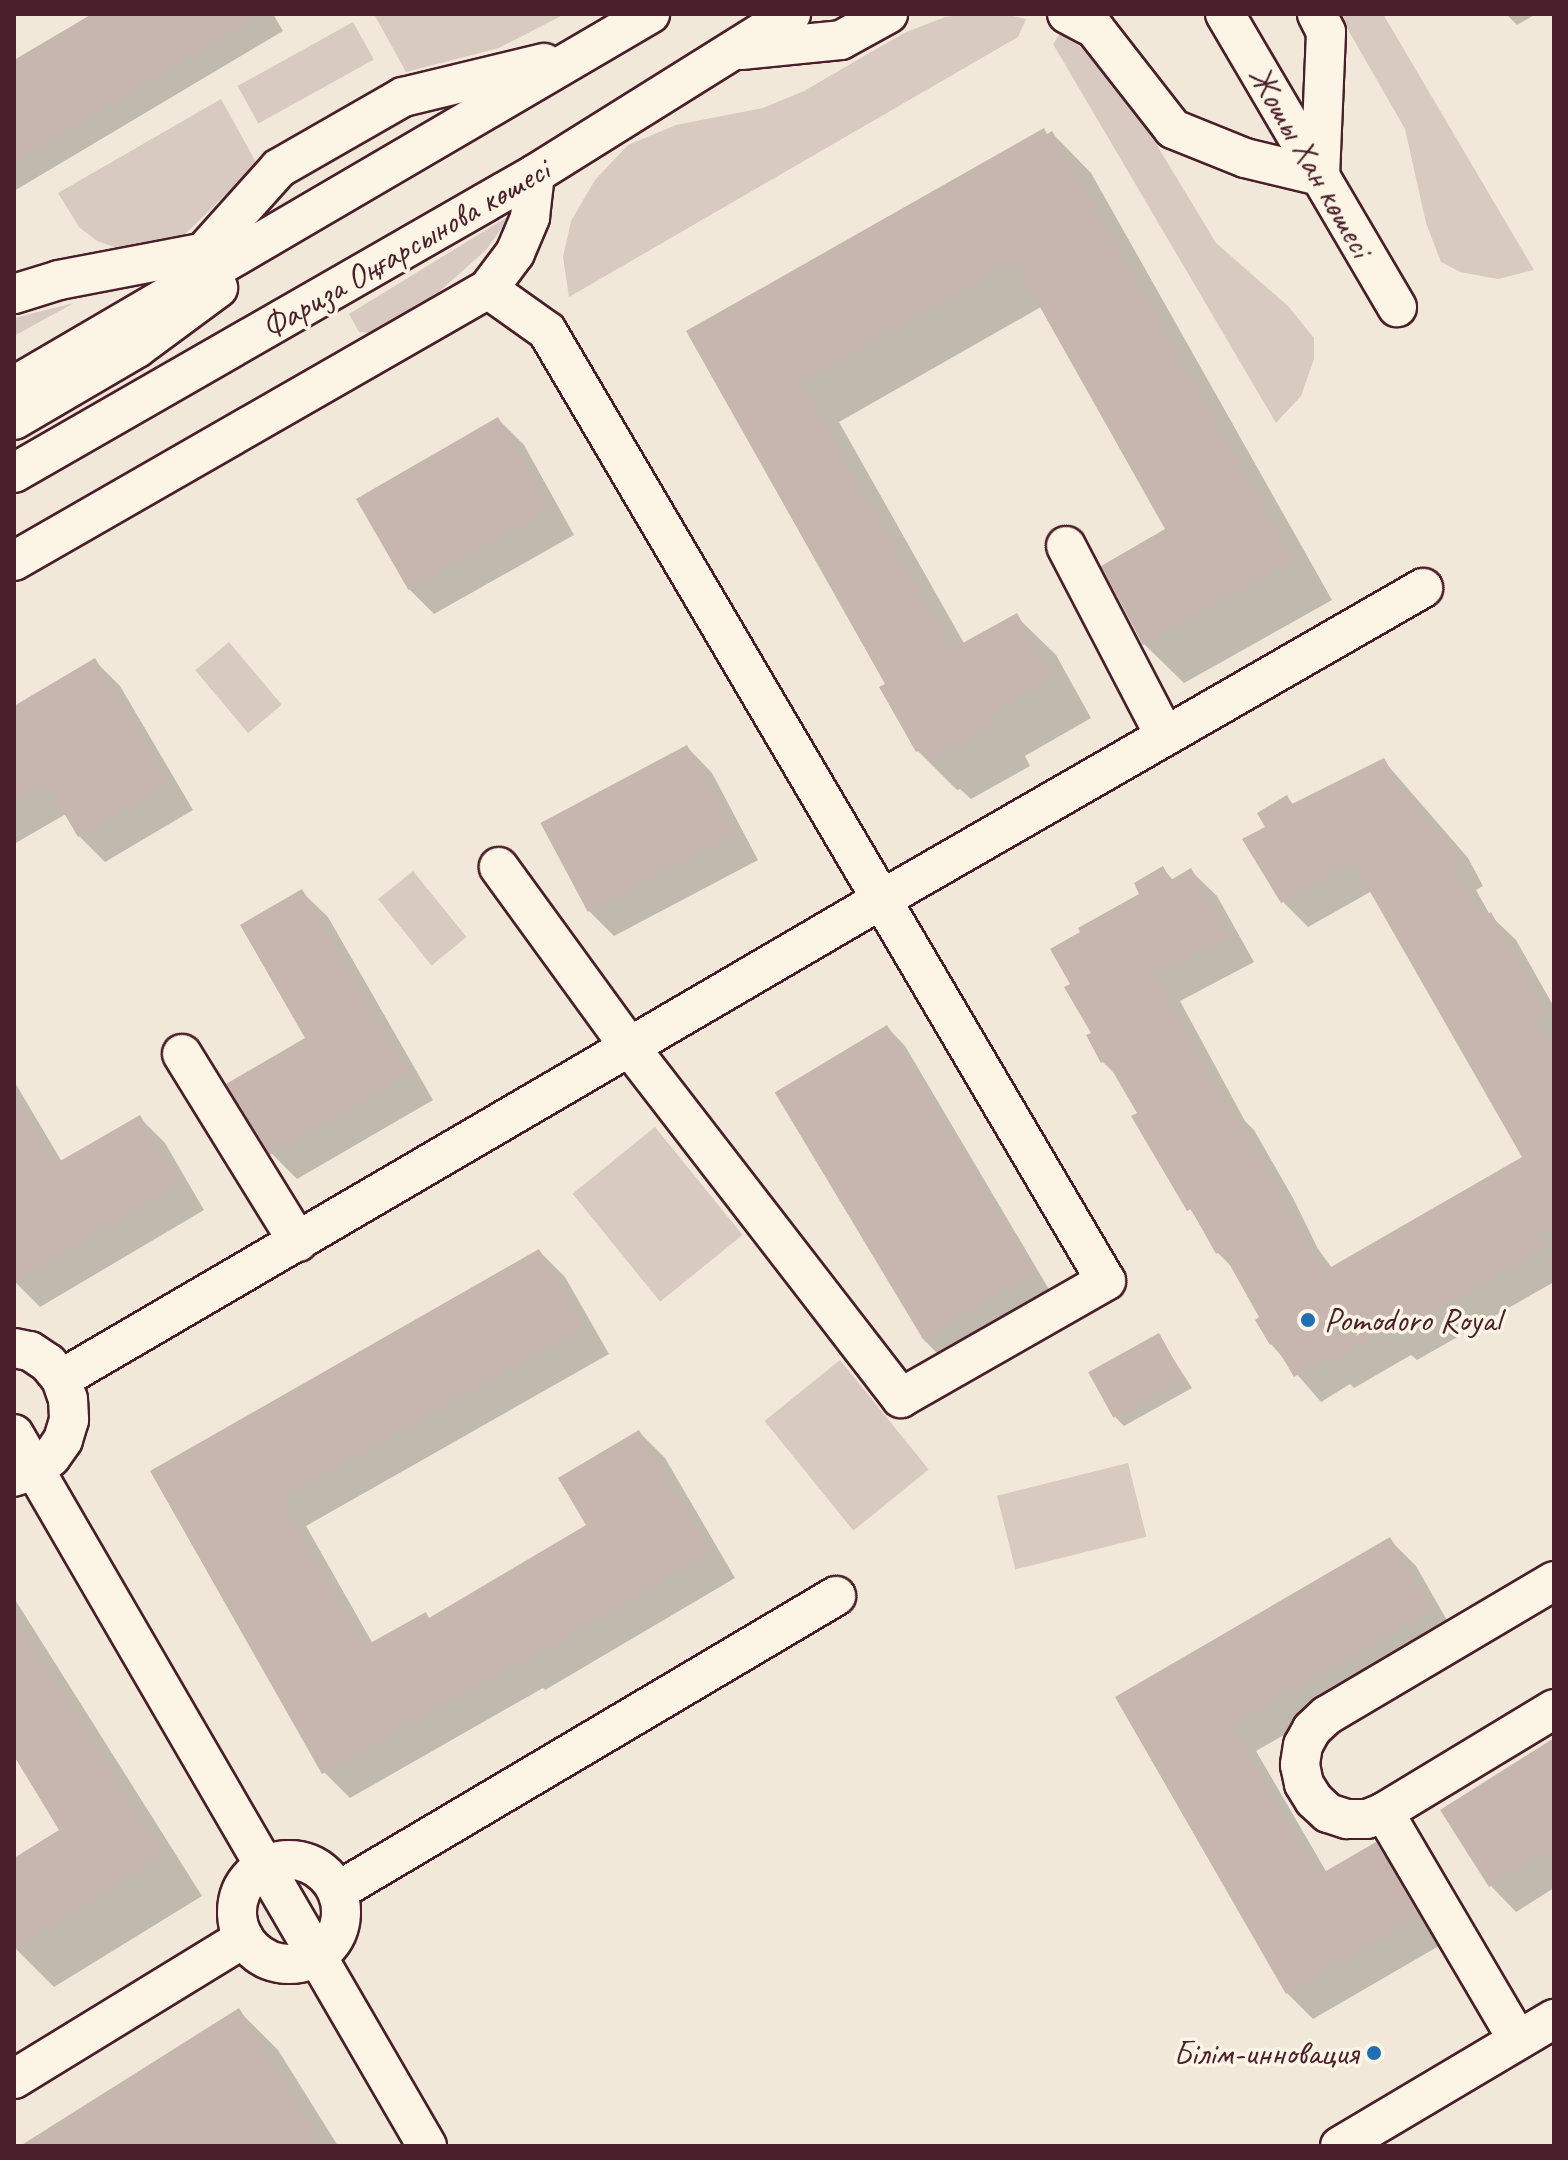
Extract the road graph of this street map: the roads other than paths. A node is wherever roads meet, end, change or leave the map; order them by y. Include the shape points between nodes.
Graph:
1 (602, 14) edge
2 (650, 14) edge
3 (791, 14) edge
4 (888, 14) edge
5 (1067, 14) edge
6 (1225, 14) edge
7 (1317, 14) edge
8 (727, 52) junction
9 (557, 65) junction
10 (535, 174) junction
11 (1320, 176) junction
12 (261, 242) junction
13 (204, 252) junction
14 (488, 289) junction
15 (14, 294) edge
16 (160, 300) junction
17 (1397, 307) dead end
18 (14, 386) edge
19 (14, 420) edge
20 (14, 473) edge
21 (1066, 546) dead end
22 (14, 561) edge
23 (1423, 588) dead end
24 (1165, 736) junction
25 (499, 867) dead end
26 (884, 898) junction
27 (631, 1049) junction
28 (182, 1054) dead end
29 (298, 1242) junction
30 (14, 1348) edge
31 (61, 1379) junction
32 (14, 1434) edge
33 (24, 1473) edge
34 (1554, 1581) edge
35 (836, 1596) dead end
36 (1554, 1709) edge
37 (1384, 1812) junction
38 (265, 1865) junction
39 (338, 1891) junction
40 (244, 1938) junction
41 (315, 1957) junction
42 (1554, 2019) edge
43 (1518, 2040) junction
44 (14, 2079) edge
45 (427, 2146) edge
46 (1340, 2146) edge

1 - 9 street
2 - 9 street
3 - 8 street, Фариза Оңғарсынова көшесі
4 - 8 street via 841,40
5 - 11 street via 1095,29 1173,129 1245,158
6 - 11 street, Жошы Хан көшесі
7 - 11 street via 1326,32
8 - 10 street, Фариза Оңғарсынова көшесі
9 - 12 street
9 - 13 street via 403,97 279,168
10 - 14 street via 530,217 515,253
10 - 20 street, Фариза Оңғарсынова көшесі
11 - 17 street, Жошы Хан көшесі
12 - 13 street
12 - 16 street
12 - 19 street via 206,300 172,325
13 - 15 street
13 - 16 street
14 - 22 street
14 - 26 street via 547,331
16 - 18 street
21 - 24 street
23 - 24 street
24 - 26 street
25 - 27 street
26 - 27 street
26 - 27 street via 1106,1281 901,1398
27 - 29 street
28 - 29 street
29 - 31 street
30 - 31 street via 30,1351
31 - 33 street via 69,1420 63,1440 51,1457
32 - 33 street
33 - 38 street
34 - 37 street via 1327,1715 1312,1729 1300,1765 1314,1800 1328,1813 1347,1819
35 - 39 street
36 - 37 street
37 - 43 street
38 - 39 street via 298,1860 329,1876
38 - 40 street via 252,1875 239,1899
38 - 41 street
39 - 41 street via 341,1921 328,1948
40 - 41 street via 254,1951 284,1964
40 - 44 street
41 - 45 street
42 - 43 street
43 - 46 street

